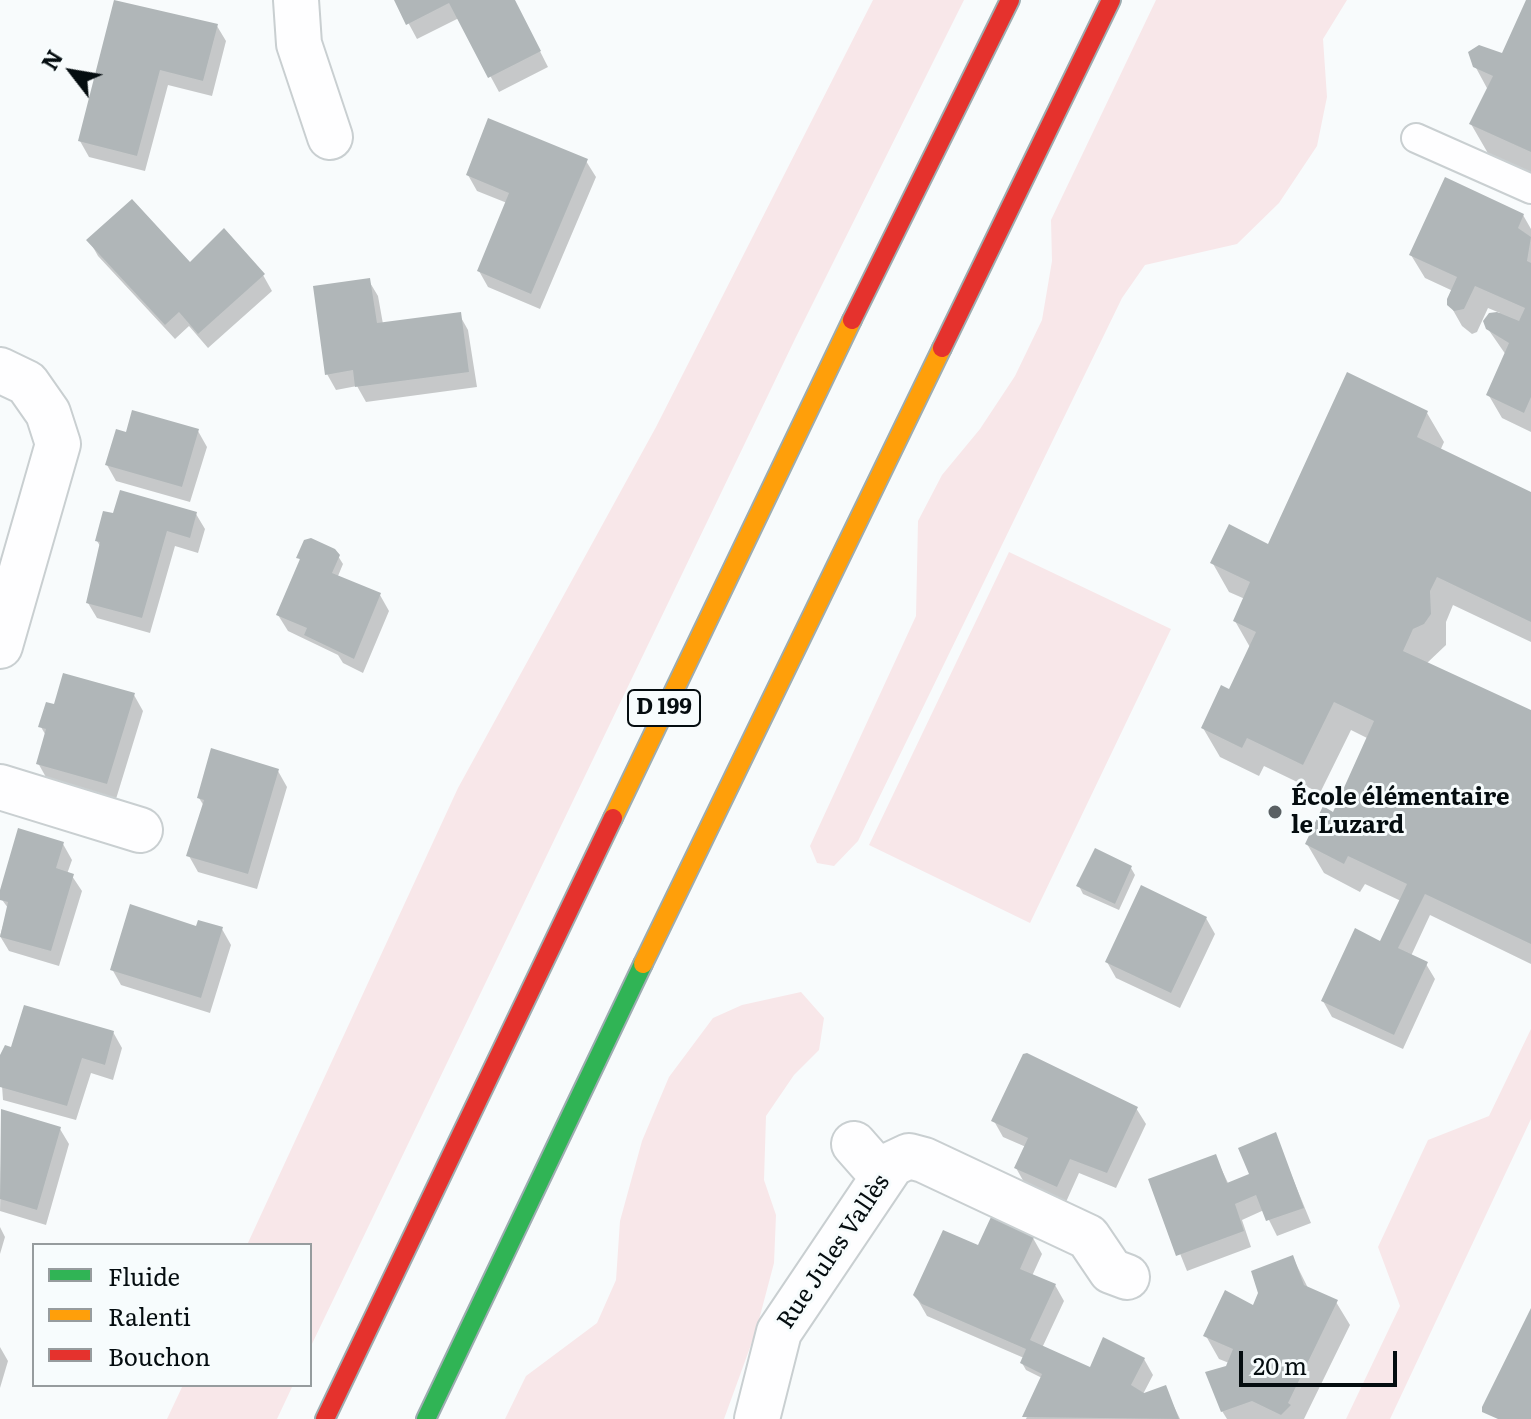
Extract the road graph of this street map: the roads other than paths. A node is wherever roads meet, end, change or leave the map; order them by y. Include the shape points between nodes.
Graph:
1 (296, 0) edge
2 (1010, 0) edge
3 (1111, 0) edge
4 (330, 137) dead end
5 (1416, 138) dead end
6 (1531, 189) edge
7 (14, 376) edge
8 (0, 646) edge
9 (0, 787) edge
10 (140, 830) dead end
11 (854, 1144) dead end
12 (883, 1177) junction
13 (1127, 1277) dead end
14 (325, 1419) edge
15 (426, 1419) edge
16 (757, 1419) edge

1 - 4 street via 299,44
2 - 14 highway, D 199
3 - 15 highway
5 - 6 lane
7 - 8 street via 48,413 58,444
9 - 10 street
11 - 12 street
12 - 13 street, Rue Jules Vallès via 892,1164 909,1156 924,1160 1088,1237 1111,1271
12 - 16 street, Rue Jules Vallès via 779,1332

